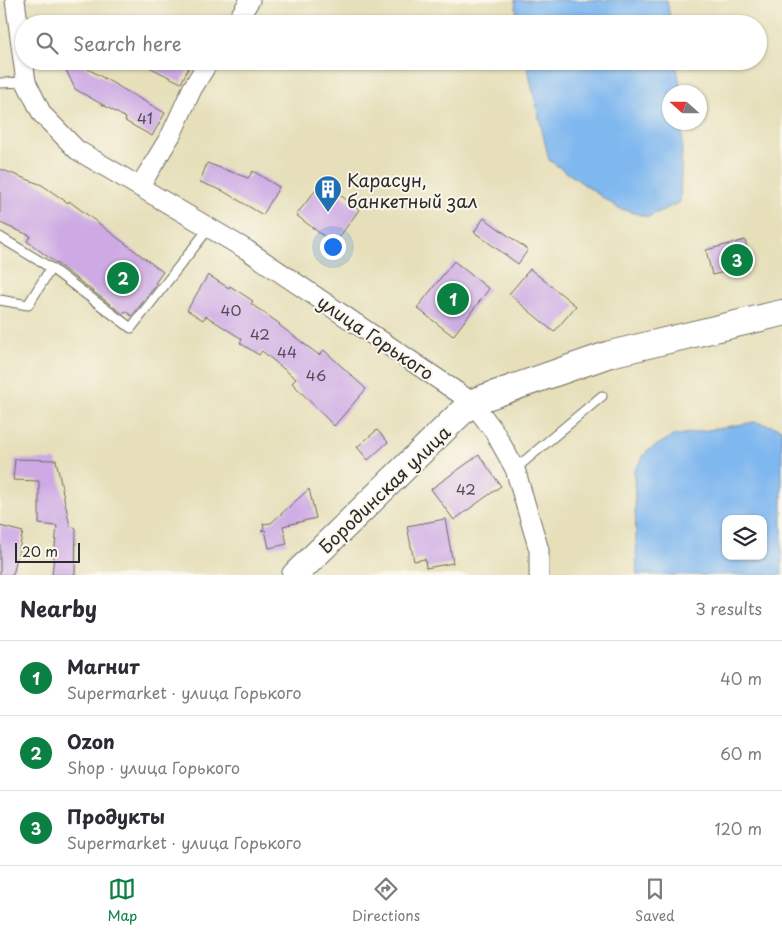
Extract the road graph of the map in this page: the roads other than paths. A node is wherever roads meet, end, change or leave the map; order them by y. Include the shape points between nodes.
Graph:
1 (15, 0) edge
2 (250, 0) edge
3 (17, 15) edge
4 (241, 15) edge
5 (24, 70) edge
6 (204, 70) edge
7 (26, 82) junction
8 (0, 83) edge
9 (140, 186) junction
10 (209, 228) junction
11 (0, 237) edge
12 (51, 268) junction
13 (0, 300) edge
14 (782, 313) edge
15 (602, 396) dead end
16 (472, 402) junction
17 (515, 469) junction
18 (295, 575) edge
19 (539, 575) edge

1 - 3 street, улица Горького
2 - 4 street
5 - 7 street, улица Горького
6 - 9 street via 171,135
7 - 8 lane
7 - 9 street, улица Горького via 42,114 77,150
9 - 10 street, улица Горького
10 - 12 lane via 131,328
10 - 16 street, улица Горького via 247,250
11 - 12 lane
12 - 13 lane via 28,305
14 - 16 main road via 610,354
15 - 17 lane
16 - 17 street, улица Горького via 494,431
16 - 18 main road, Бородинская улица
17 - 19 street, улица Горького via 539,550

